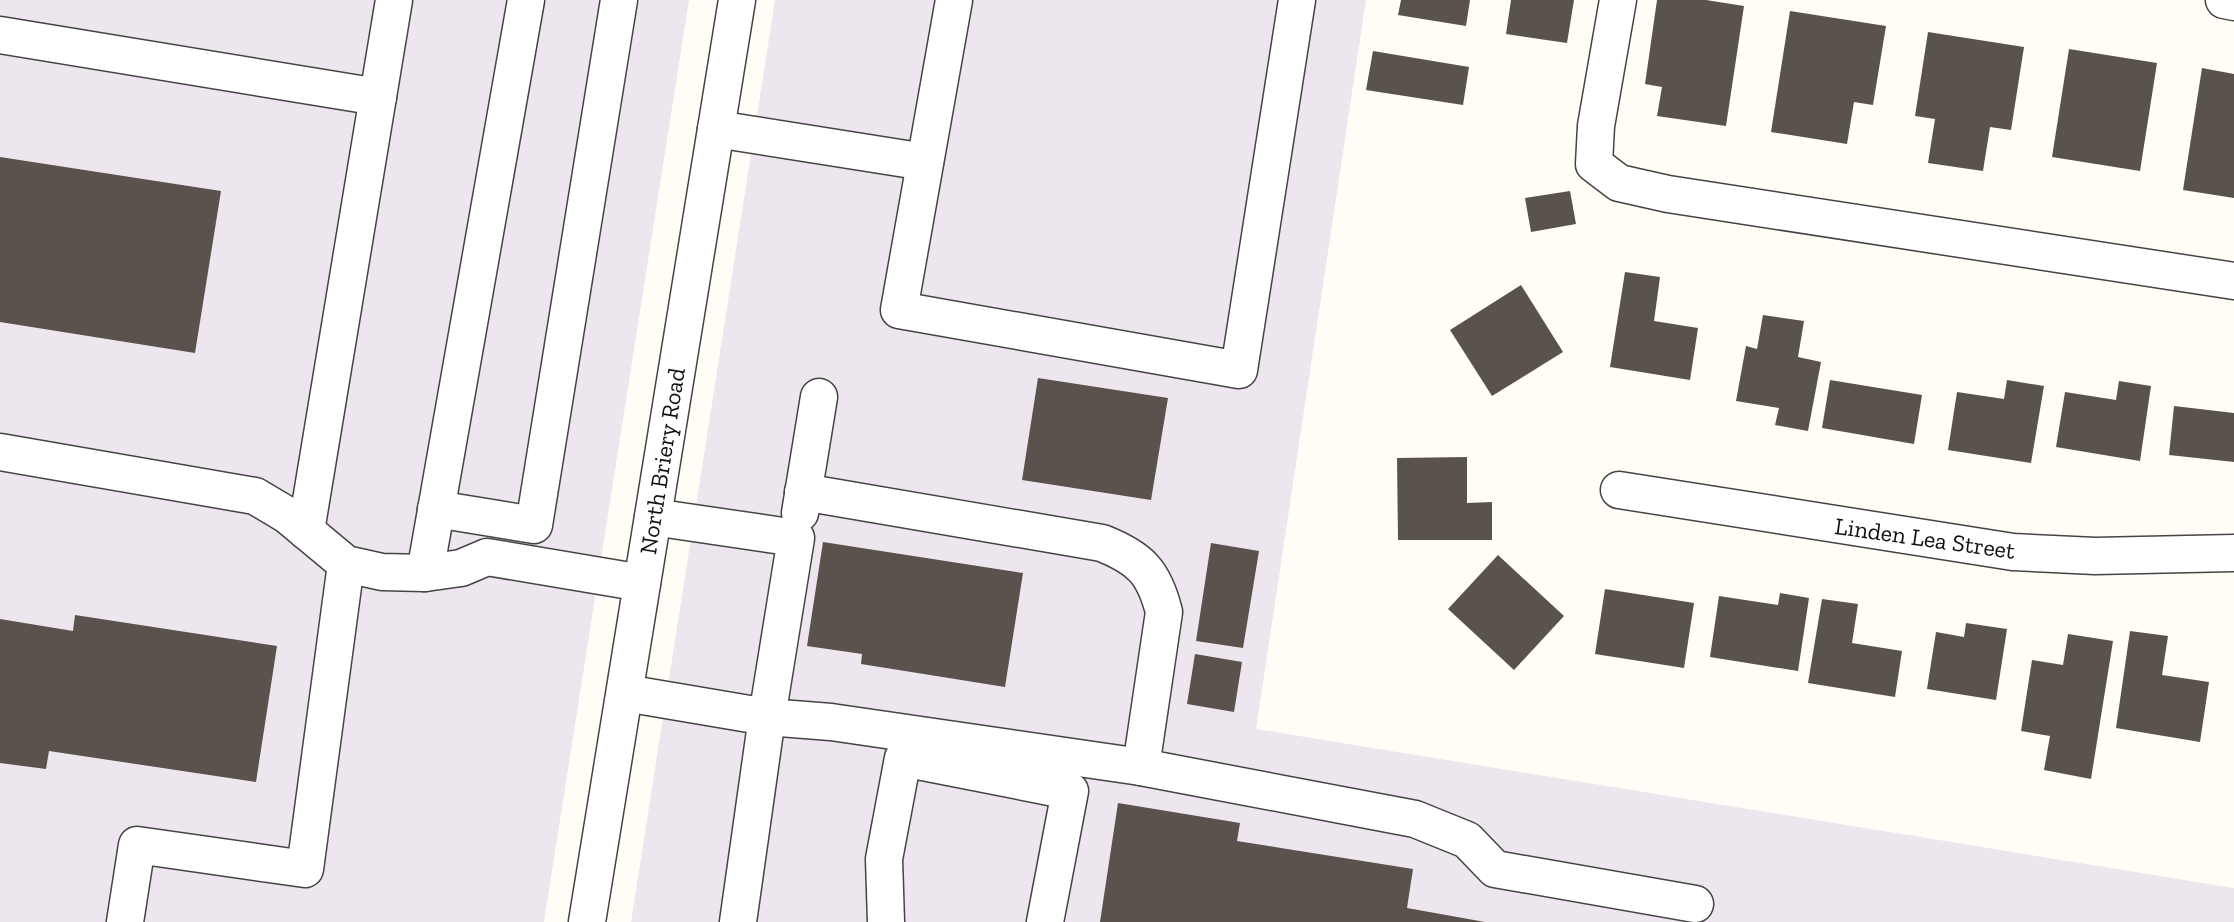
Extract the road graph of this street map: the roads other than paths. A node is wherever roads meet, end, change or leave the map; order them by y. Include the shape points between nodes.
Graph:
1 (394, 0) edge
2 (526, 0) edge
3 (619, 0) edge
4 (737, 0) edge
5 (954, 0) edge
6 (1297, 0) edge
7 (1618, 0) edge
8 (2224, 0) edge
9 (2234, 2) edge
10 (0, 35) edge
11 (378, 97) junction
12 (716, 129) junction
13 (925, 162) junction
14 (2234, 281) edge
15 (819, 397) dead end
16 (0, 452) edge
17 (1619, 490) dead end
18 (803, 492) junction
19 (436, 509) junction
20 (653, 517) junction
21 (306, 531) junction
22 (796, 538) junction
23 (2234, 553) edge
24 (346, 564) junction
25 (425, 573) junction
26 (642, 583) junction
27 (625, 693) junction
28 (767, 717) junction
29 (1141, 767) junction
30 (1074, 775) junction
31 (1695, 904) dead end
32 (125, 922) edge
33 (587, 922) edge
34 (738, 922) edge
35 (886, 922) edge
36 (1045, 922) edge

1 - 11 street
2 - 19 street
3 - 19 street via 534,525
4 - 12 street, North Briery Road
5 - 13 street
6 - 13 street via 1239,370 899,310
7 - 14 street via 1594,164 1619,183
8 - 9 street
10 - 11 street
11 - 21 street
12 - 13 street
12 - 20 street, North Briery Road
15 - 18 street
16 - 21 street via 255,496
17 - 23 street, Linden Lea Street via 2013,552
18 - 22 street
18 - 29 street via 1102,543 1127,553 1146,569 1164,612
19 - 25 street
20 - 22 street
20 - 26 street, North Briery Road
21 - 24 street
22 - 28 street
24 - 25 street
24 - 32 street via 305,869 137,845
25 - 26 street via 461,568 487,557
26 - 27 street, North Briery Road
27 - 28 street
27 - 33 street, North Briery Road
28 - 30 street via 831,722
28 - 34 street
29 - 30 street
29 - 31 street via 1415,819 1467,840 1495,869
30 - 35 street via 903,758 884,859
30 - 36 street

